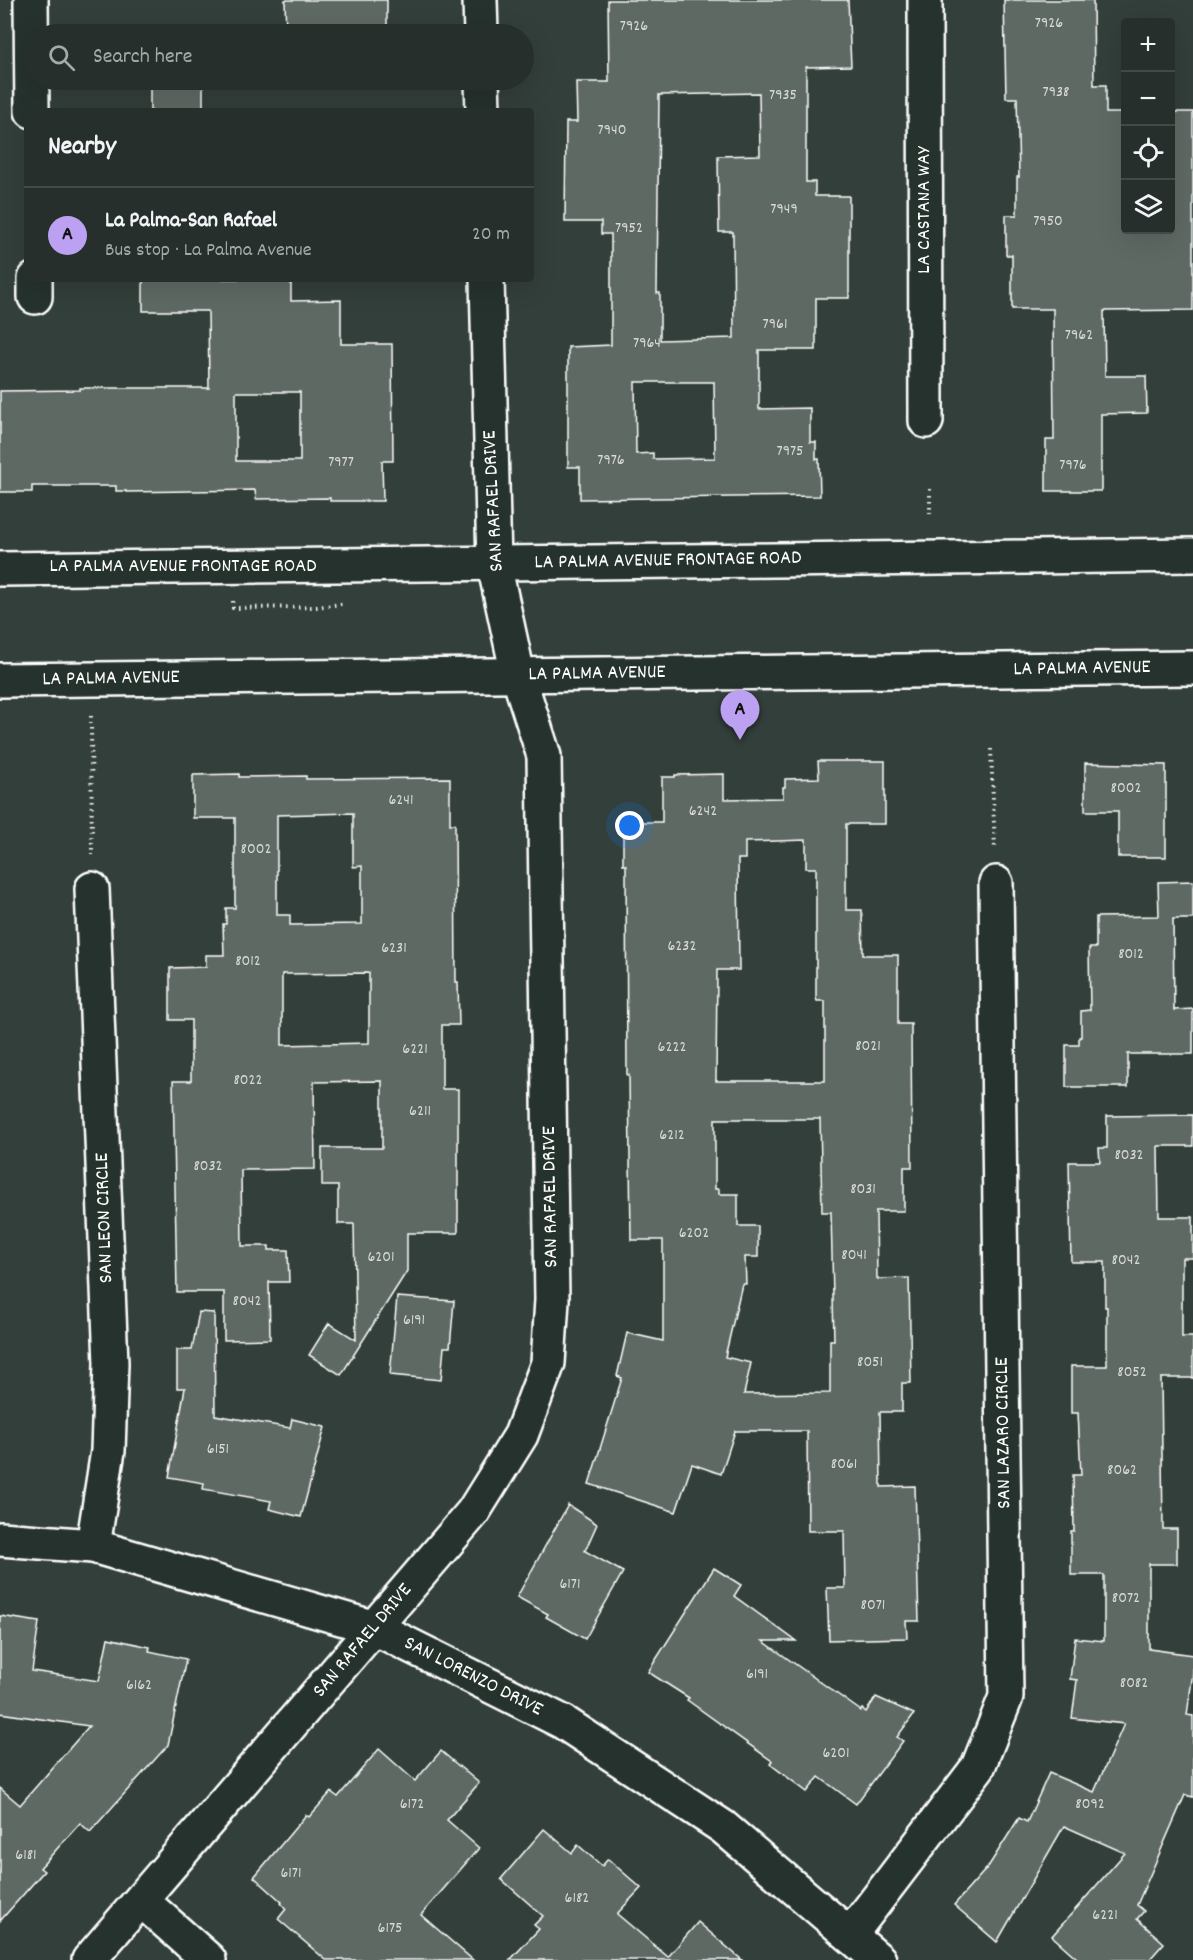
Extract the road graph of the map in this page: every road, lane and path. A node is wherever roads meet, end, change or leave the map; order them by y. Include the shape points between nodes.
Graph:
1 (31, 0) edge
2 (480, 0) edge
3 (925, 0) edge
4 (31, 24) edge
5 (481, 24) edge
6 (32, 90) edge
7 (482, 90) edge
8 (32, 108) edge
9 (483, 108) edge
10 (487, 282) edge
11 (926, 421) dead end
12 (930, 489) dead end
13 (930, 514) dead end
14 (1193, 555) edge
15 (494, 564) junction
16 (0, 569) edge
17 (1193, 668) edge
18 (519, 675) junction
19 (0, 680) edge
20 (90, 680) junction
21 (991, 749) dead end
22 (996, 883) joint
23 (92, 889) joint
24 (0, 1539) edge
25 (93, 1546) junction
26 (375, 1628) junction
27 (141, 1900) junction
28 (850, 1935) junction
29 (89, 1960) edge
30 (209, 1960) edge
31 (879, 1960) edge

1 - 4 street
2 - 5 street
3 - 11 street, LA CASTANA WAY
6 - 8 street
7 - 9 street
10 - 15 street, SAN RAFAEL DRIVE
12 - 13 path
14 - 15 street, LA PALMA AVENUE FRONTAGE ROAD
15 - 16 street, LA PALMA AVENUE FRONTAGE ROAD
15 - 18 street, SAN RAFAEL DRIVE
17 - 18 street, LA PALMA AVENUE
18 - 20 street, LA PALMA AVENUE
18 - 26 street, SAN RAFAEL DRIVE via 544,756 552,1300 548,1363 521,1436 473,1512
19 - 20 street, LA PALMA AVENUE
20 - 23 path
21 - 22 path
22 - 28 street, SAN LAZARO CIRCLE via 1006,1697 978,1767
23 - 25 street, SAN LEON CIRCLE via 111,1363 108,1451
24 - 25 street, SAN LORENZO DRIVE
25 - 26 street, SAN LORENZO DRIVE
26 - 27 street, SAN RAFAEL DRIVE
26 - 28 street, SAN LORENZO DRIVE via 573,1729 723,1827
27 - 29 street, SAN RAFAEL DRIVE
27 - 30 street
28 - 31 street, SAN LORENZO DRIVE

